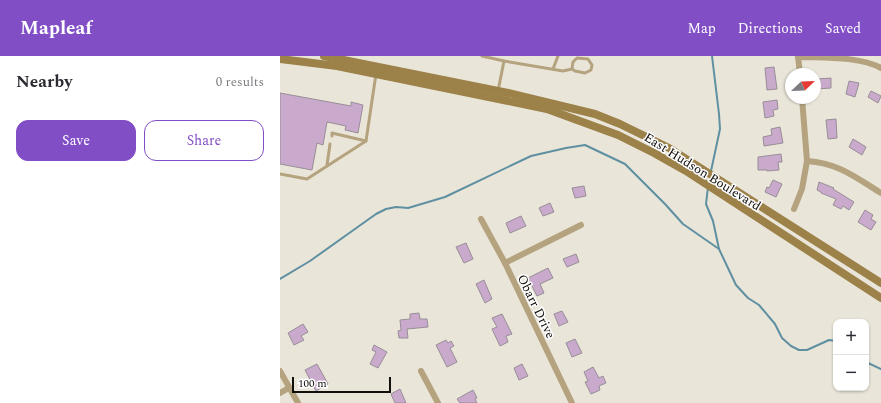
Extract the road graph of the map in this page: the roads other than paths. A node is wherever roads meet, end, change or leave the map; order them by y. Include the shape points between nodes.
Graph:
1 (324, 56) edge
2 (482, 56) edge
3 (558, 56) edge
4 (798, 56) edge
5 (280, 59) edge
6 (504, 61) junction
7 (880, 66) edge
8 (799, 68) edge
9 (553, 69) junction
10 (572, 69) junction
11 (376, 74) junction
12 (498, 95) junction
13 (802, 104) edge
14 (332, 136) dead end
15 (366, 141) junction
16 (330, 144) dead end
17 (807, 161) junction
18 (327, 166) junction
19 (280, 174) edge
20 (881, 193) edge
21 (794, 209) dead end
22 (481, 219) dead end
23 (581, 225) dead end
24 (504, 263) junction
25 (881, 284) edge
26 (881, 298) edge
27 (280, 371) edge
28 (420, 371) dead end
29 (289, 388) junction
30 (280, 393) edge
31 (298, 403) edge
32 (438, 403) edge
33 (572, 403) edge

1 - 12 main road, East Hudson Boulevard
2 - 6 lane
3 - 9 lane
4 - 7 street via 857,60
4 - 8 street
5 - 11 main road, East Hudson Boulevard
6 - 9 lane
6 - 12 lane
9 - 10 lane
10 - 10 lane via 587,73 592,65 588,60 579,58 575,60
11 - 12 main road, East Hudson Boulevard
11 - 15 lane
12 - 25 main road, East Hudson Boulevard via 595,114 646,136 746,196
12 - 26 main road, East Hudson Boulevard via 548,109 643,147 686,171
13 - 17 street
14 - 15 lane via 332,133
15 - 18 lane
16 - 18 lane
17 - 20 street via 827,163 842,169
17 - 21 street via 802,189
18 - 19 lane via 307,179
22 - 24 street, Obarr Drive
23 - 24 street
24 - 33 street, Obarr Drive
27 - 29 street
28 - 32 street
29 - 30 street
29 - 31 street

